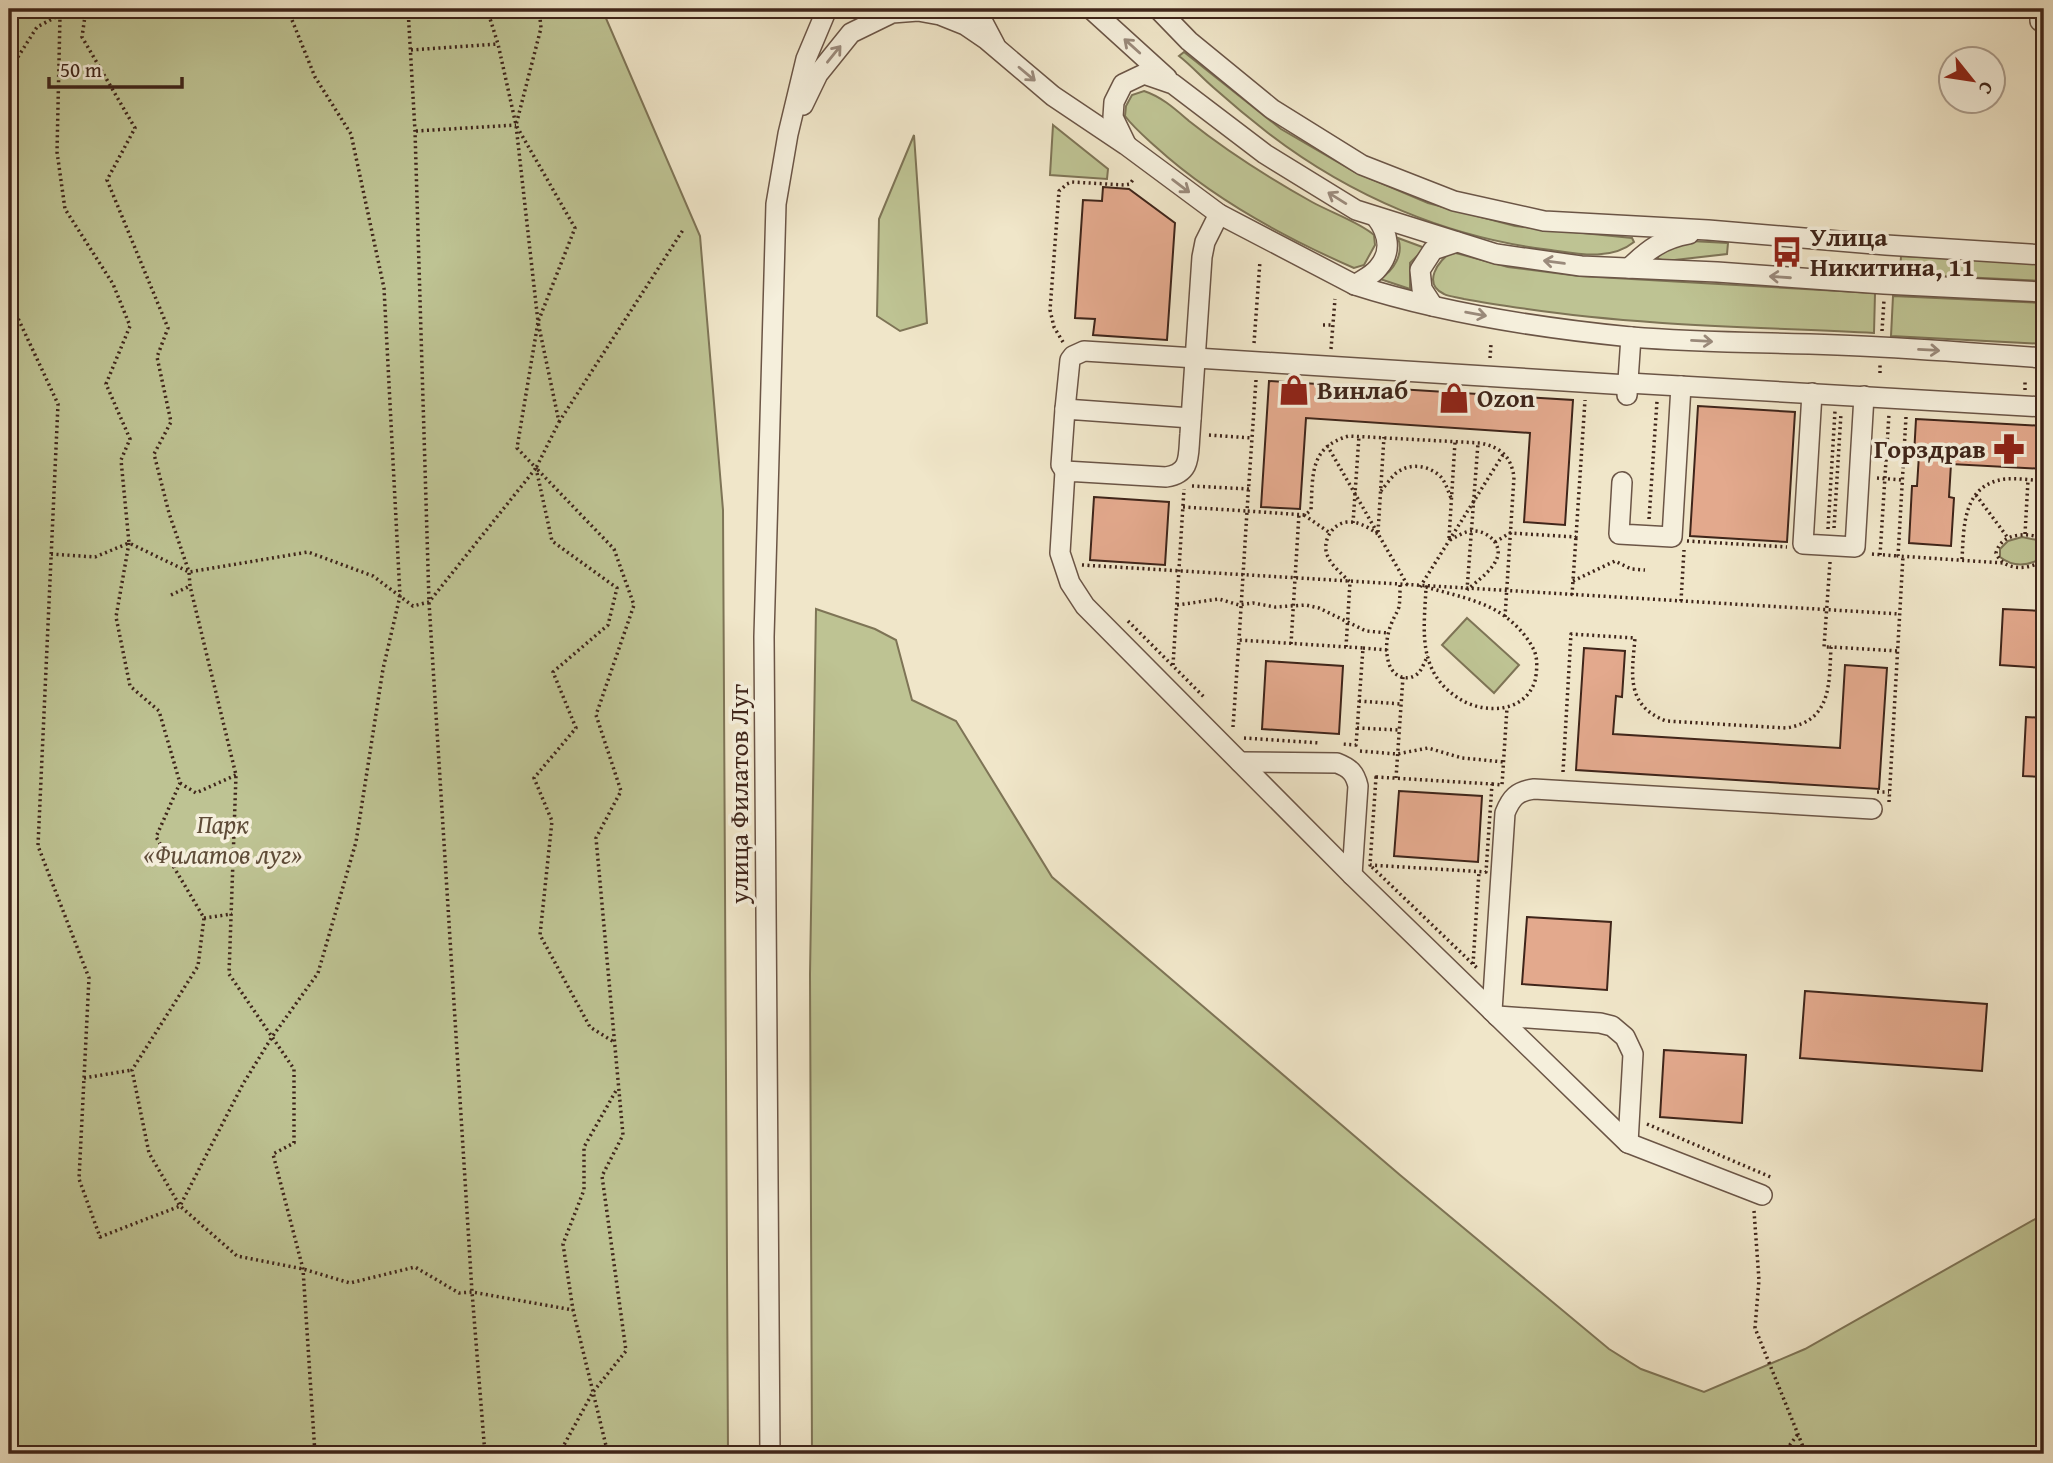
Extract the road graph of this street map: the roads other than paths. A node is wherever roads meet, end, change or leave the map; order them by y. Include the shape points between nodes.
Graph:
1 (827, 9) edge
2 (976, 9) edge
3 (1091, 9) edge
4 (1158, 9) edge
5 (2040, 9) edge
6 (2044, 21) edge
7 (998, 50) junction
8 (1173, 84) junction
9 (788, 134) junction
10 (1126, 145) junction
11 (1219, 214) junction
12 (1376, 217) junction
13 (1708, 230) junction
14 (1457, 242) junction
15 (2044, 255) edge
16 (1629, 268) junction
17 (1355, 285) junction
18 (2044, 292) edge
19 (1433, 306) junction
20 (1631, 337) junction
21 (1195, 358) junction
22 (2044, 358) edge
23 (1681, 386) junction
24 (1628, 388) junction
25 (1812, 393) junction
26 (1864, 396) junction
27 (2044, 407) edge
28 (1065, 410) junction
29 (1191, 426) junction
30 (1065, 471) junction
31 (1622, 482) dead end
32 (1240, 762) junction
33 (1879, 803) road end
34 (1352, 875) junction
35 (1494, 1014) junction
36 (1628, 1143) junction
37 (1757, 1194) road end
38 (770, 1454) edge

1 - 9 street, улица Филатов Луг via 806,59
2 - 7 street
8 -> 3 street
4 - 13 street via 1189,41 1272,109 1362,165 1454,201 1544,221
5 - 6 street via 2040,21
9 -> 7 street, улица Филатов Луг via 818,74 851,33 892,13 940,15 965,25
7 -> 10 street, улица Филатов Луг via 1053,96
8 - 10 street via 1144,74 1123,84 1113,117
12 -> 8 street via 1356,210 1265,154
9 - 38 street, улица Филатов Луг via 776,204 764,637
10 -> 11 street, улица Филатов Луг
11 - 17 street, улица Филатов Луг
11 - 21 street via 1203,249
12 - 14 street
12 - 17 street via 1385,229 1387,251 1378,269
13 - 15 street
13 - 16 street via 1650,248
16 -> 14 street via 1496,254
14 - 19 street via 1433,250 1420,270 1422,289
18 -> 16 street
17 - 19 street, улица Филатов Луг
19 -> 20 street, улица Филатов Луг
20 -> 22 street, улица Филатов Луг
20 - 24 street
21 - 24 street via 1253,374 1330,366
21 - 28 street via 1144,347 1084,351 1073,356 1068,368
21 - 29 street
23 - 24 street
23 - 25 street
23 - 31 street via 1687,429 1683,506 1672,537 1619,534
25 - 26 street
25 - 26 street via 1803,544 1830,548 1855,547
26 - 27 street
28 - 29 street
28 - 30 street via 1061,465
29 - 30 street via 1186,467 1175,475
30 - 32 street via 1060,553 1076,594
32 - 34 street
32 - 34 street via 1348,767 1358,786
33 - 35 street via 1523,790 1510,800 1506,813
34 - 35 street
35 - 36 street
35 - 36 street via 1600,1023 1619,1030 1633,1054
36 - 37 street

